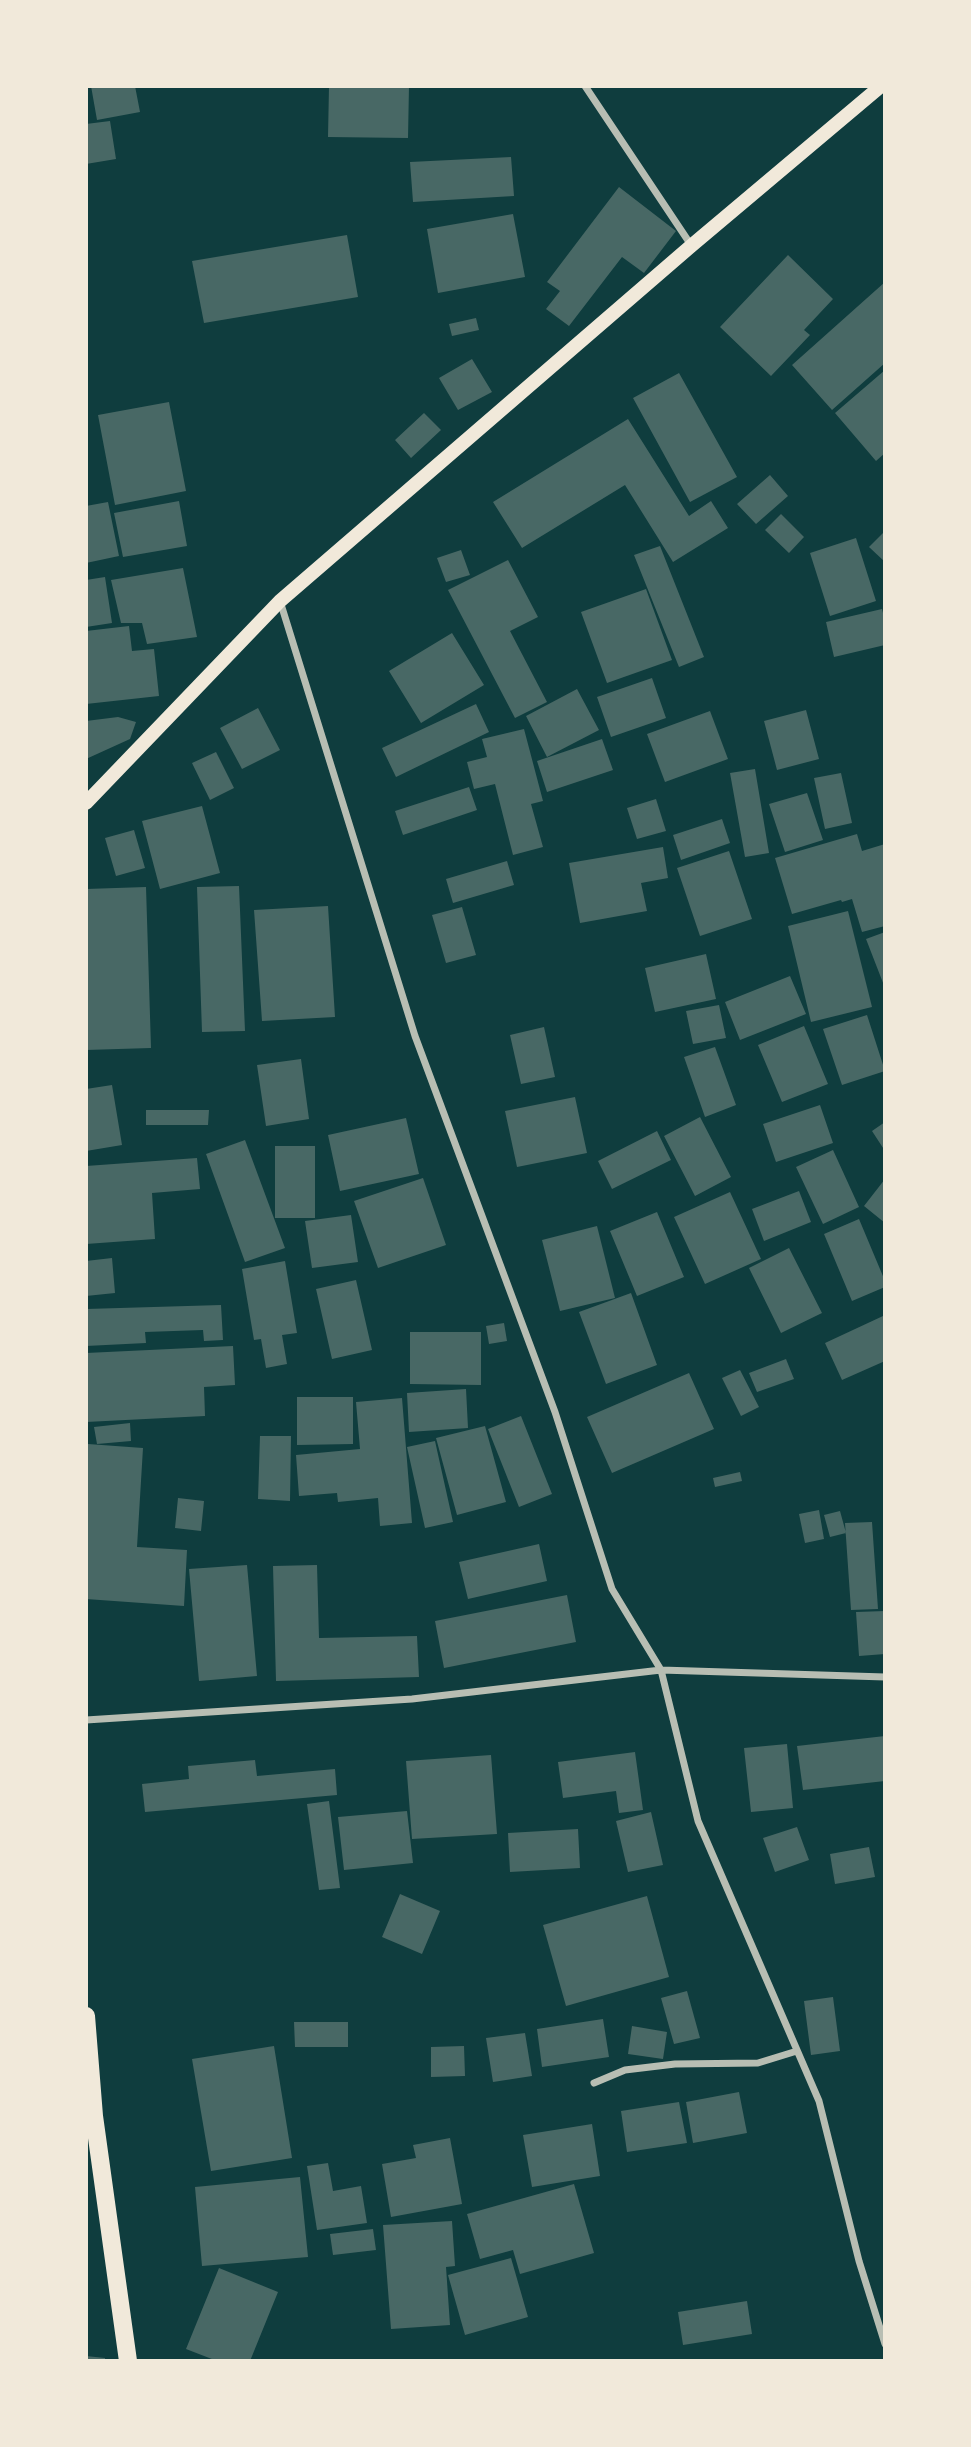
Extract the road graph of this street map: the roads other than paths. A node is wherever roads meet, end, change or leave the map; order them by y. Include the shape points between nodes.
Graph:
1 (585, 86) edge
2 (881, 86) edge
3 (691, 246) junction
4 (280, 601) junction
5 (86, 803) edge
6 (661, 1671) junction
7 (885, 1677) edge
8 (86, 1720) edge
9 (86, 2016) edge
10 (797, 2051) junction
11 (594, 2082) dead end
12 (94, 2116) junction
13 (86, 2148) edge
14 (885, 2344) edge
15 (128, 2361) edge

1 - 3 street
2 - 3 main road
3 - 4 main road
4 - 5 main road
4 - 6 street via 415,1036 555,1412 612,1588
6 - 7 street
6 - 8 street via 412,1699
6 - 10 street via 698,1821
9 - 12 main road
10 - 11 street via 758,2063 625,2070
10 - 14 street via 819,2101
12 - 13 main road
12 - 15 main road

